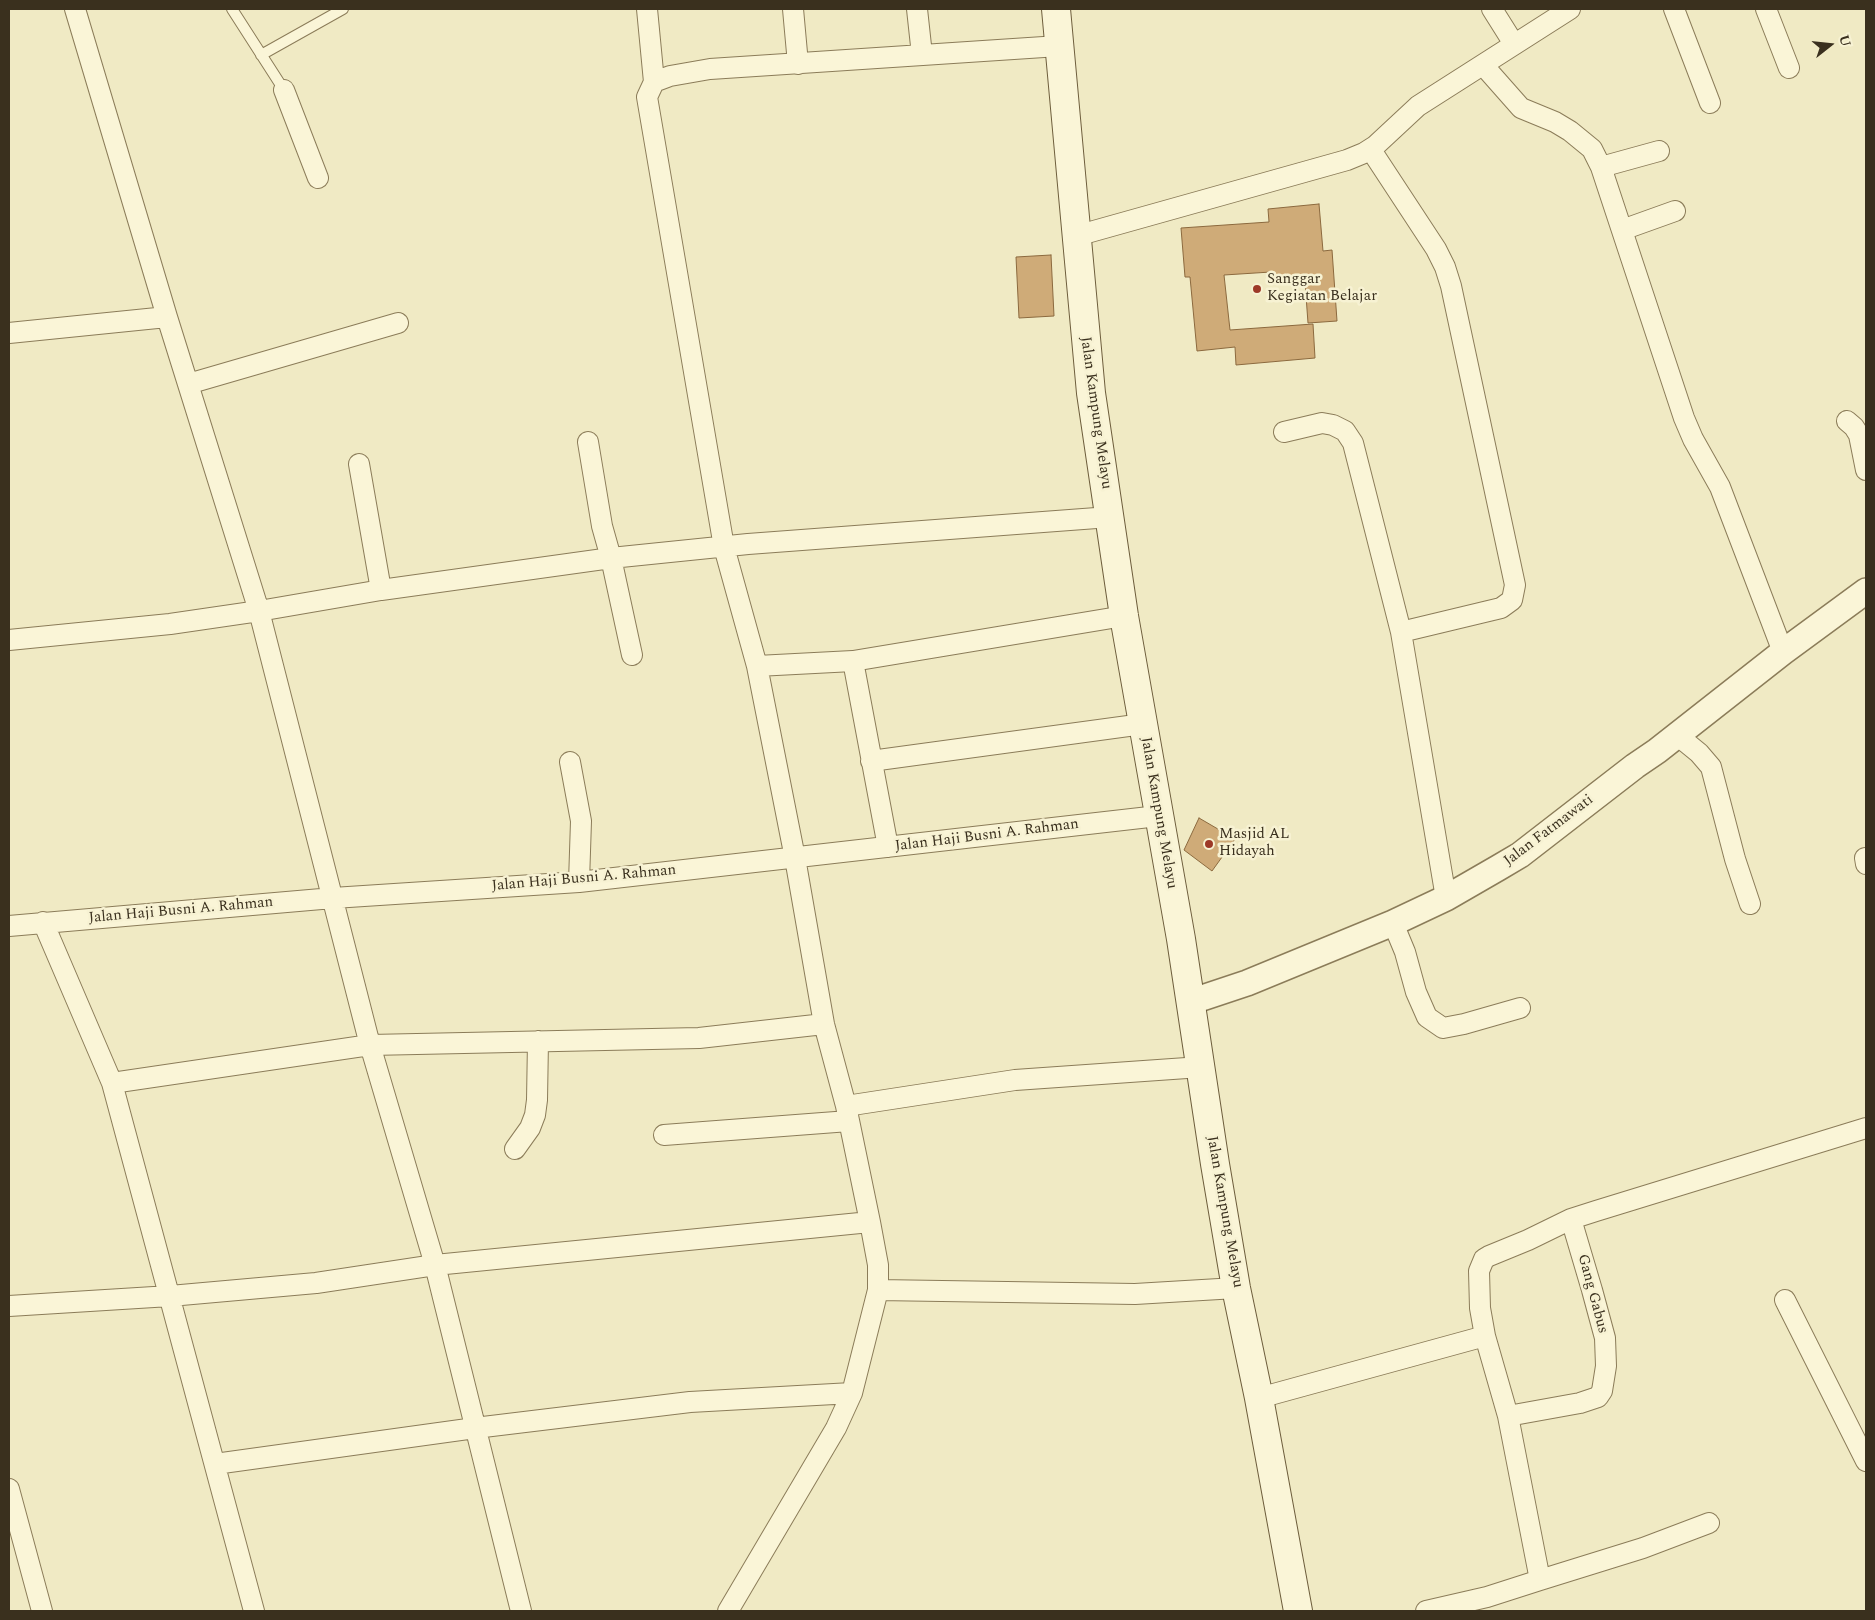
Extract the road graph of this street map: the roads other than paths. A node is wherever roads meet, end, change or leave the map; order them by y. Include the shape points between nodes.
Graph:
1 (75, 9) edge
2 (232, 9) edge
3 (343, 9) edge
4 (647, 9) edge
5 (793, 9) edge
6 (916, 9) edge
7 (1056, 9) edge
8 (1492, 9) edge
9 (1570, 9) edge
10 (1674, 9) edge
11 (1766, 9) edge
12 (1514, 44) junction
13 (1059, 46) junction
14 (261, 55) junction
15 (922, 55) junction
16 (798, 64) junction
17 (1483, 65) junction
18 (1789, 68) dead end
19 (654, 82) junction
20 (284, 90) joint
21 (1710, 103) dead end
22 (1371, 150) junction
23 (1659, 151) dead end
24 (1600, 167) junction
25 (318, 178) dead end
26 (1675, 211) dead end
27 (1622, 230) junction
28 (1076, 236) junction
29 (166, 316) junction
30 (398, 323) dead end
31 (9, 334) edge
32 (188, 384) junction
33 (1847, 421) dead end
34 (1284, 432) dead end
35 (588, 442) dead end
36 (359, 464) dead end
37 (1866, 470) edge
38 (1110, 517) junction
39 (724, 547) junction
40 (611, 558) junction
41 (381, 590) junction
42 (1866, 590) edge
43 (259, 611) junction
44 (1124, 616) junction
45 (1401, 632) junction
46 (9, 640) edge
47 (1783, 652) junction
48 (632, 656) dead end
49 (853, 661) junction
50 (757, 666) junction
51 (1143, 724) junction
52 (1677, 735) junction
53 (871, 761) junction
54 (570, 762) dead end
55 (1158, 816) junction
56 (888, 847) junction
57 (795, 858) junction
58 (580, 882) junction
59 (333, 898) junction
60 (1446, 898) junction
61 (1750, 904) dead end
62 (43, 922) junction
63 (1393, 923) junction
64 (9, 926) edge
65 (1190, 1002) junction
66 (1520, 1008) dead end
67 (824, 1024) junction
68 (538, 1041) junction
69 (370, 1045) junction
70 (1201, 1067) junction
71 (112, 1083) junction
72 (847, 1113) junction
73 (1866, 1128) edge
74 (664, 1135) dead end
75 (515, 1149) dead end
76 (1571, 1220) junction
77 (870, 1222) junction
78 (435, 1265) junction
79 (1236, 1288) junction
80 (878, 1290) junction
81 (170, 1296) junction
82 (1785, 1300) dead end
83 (9, 1306) edge
84 (1486, 1336) junction
85 (852, 1393) junction
86 (1259, 1398) junction
87 (1508, 1416) junction
88 (475, 1428) junction
89 (1866, 1461) edge
90 (215, 1464) junction
91 (9, 1490) edge
92 (1709, 1523) dead end
93 (1540, 1580) junction
94 (1489, 1604) edge
95 (42, 1611) edge
96 (254, 1611) edge
97 (521, 1611) edge
98 (728, 1611) edge
99 (1298, 1611) edge
100 (1426, 1611) edge

1 - 29 street
2 - 14 lane
3 - 14 lane
4 - 19 street
5 - 16 street
6 - 15 street
7 - 13 main road, Jalan Kampung Melayu
8 - 12 street
9 - 12 street
10 - 21 street
11 - 18 street
12 - 17 street
13 - 15 street
13 - 28 main road, Jalan Kampung Melayu
14 - 20 lane
15 - 16 street
16 - 19 street via 710,68
17 - 22 street via 1418,106
17 - 24 street via 1521,108 1570,131 1592,149
19 - 39 street via 647,97
20 - 25 street
22 - 28 street via 1347,160
22 - 45 street via 1445,267 1515,585 1512,600 1501,608
23 - 24 street
24 - 27 street
26 - 27 street
27 - 47 street via 1684,418 1720,487
28 - 38 main road, Jalan Kampung Melayu via 1091,393
29 - 31 street
29 - 32 street
30 - 32 street
32 - 43 street
33 - 37 street via 1859,435
34 - 45 street via 1327,424 1344,431 1353,444
35 - 40 street via 602,526
36 - 41 street
38 - 39 street
38 - 44 main road, Jalan Kampung Melayu
39 - 40 street
39 - 50 street
40 - 41 street
40 - 48 street
41 - 43 street
42 - 47 street, Jalan Fatmawati
43 - 46 street via 87,634
43 - 59 street
44 - 49 street
44 - 51 main road, Jalan Kampung Melayu
45 - 60 street
47 - 52 street, Jalan Fatmawati
49 - 50 street
49 - 53 street
50 - 57 street
51 - 53 street
51 - 55 main road, Jalan Kampung Melayu
52 - 60 street, Jalan Fatmawati via 1520,855
52 - 61 street via 1711,767
53 - 56 street
54 - 58 street via 581,821
55 - 56 street, Jalan Haji Busni A. Rahman
55 - 65 main road, Jalan Kampung Melayu
56 - 57 street, Jalan Haji Busni A. Rahman
57 - 58 street, Jalan Haji Busni A. Rahman
57 - 67 street
58 - 59 street, Jalan Haji Busni A. Rahman
59 - 62 street, Jalan Haji Busni A. Rahman
59 - 69 street
60 - 63 street, Jalan Fatmawati
62 - 64 street, Jalan Haji Busni A. Rahman
62 - 71 street
63 - 65 street, Jalan Fatmawati via 1247,983
63 - 66 street via 1427,1017 1443,1028
65 - 70 main road, Jalan Kampung Melayu
67 - 68 street via 699,1038
67 - 72 street
68 - 69 street
68 - 75 street via 535,1115
69 - 71 street
69 - 78 street
70 - 72 street via 1014,1080
70 - 79 main road, Jalan Kampung Melayu
71 - 81 street
72 - 74 street
72 - 77 street
73 - 76 street
76 - 84 street via 1484,1260 1478,1271 1480,1308
76 - 87 street, Gang Gabus via 1604,1338 1606,1366 1602,1391 1598,1397 1580,1403
77 - 78 street
77 - 80 street via 878,1265
78 - 81 street via 316,1282
78 - 88 street
79 - 80 street via 1135,1294
79 - 86 main road, Jalan Kampung Melayu
80 - 85 street
81 - 83 street
81 - 90 street
82 - 89 street
84 - 86 street
84 - 87 street
85 - 88 street via 713,1399
85 - 98 street via 828,1444
86 - 99 main road, Jalan Kampung Melayu
87 - 93 street
88 - 90 street
88 - 97 street
90 - 96 street
91 - 95 street
92 - 93 street via 1643,1548
93 - 94 street
94 - 100 street

